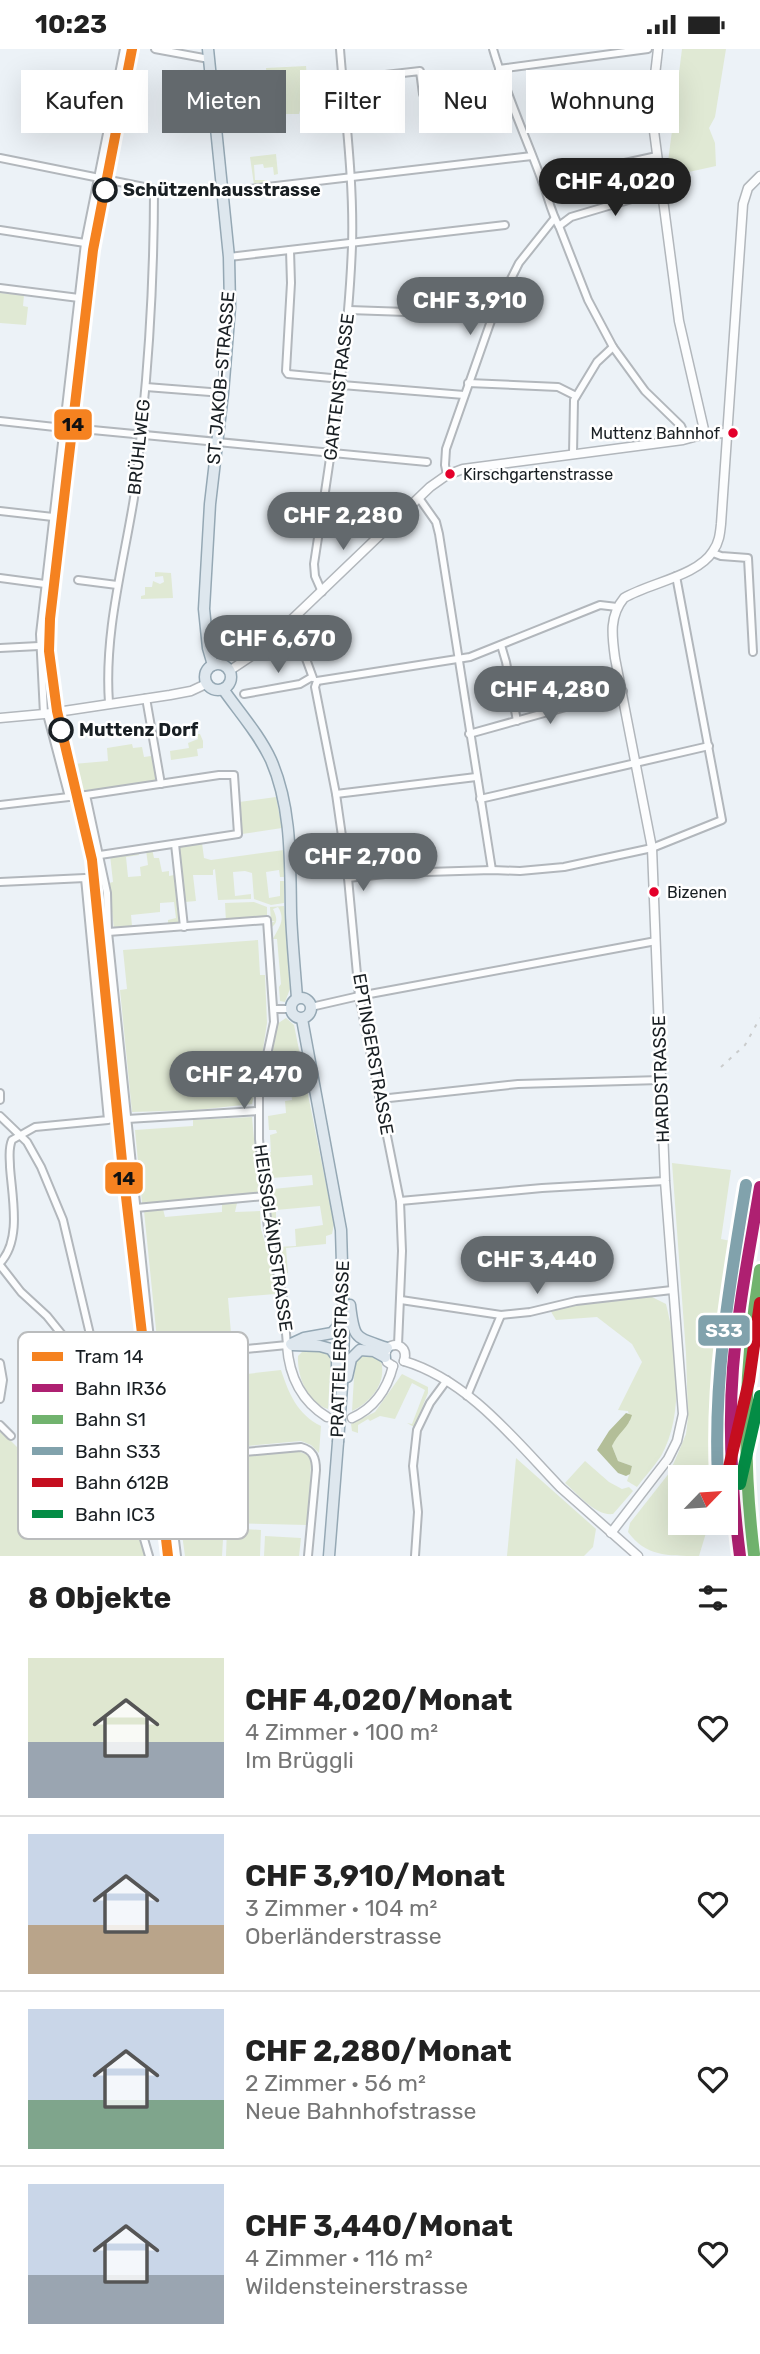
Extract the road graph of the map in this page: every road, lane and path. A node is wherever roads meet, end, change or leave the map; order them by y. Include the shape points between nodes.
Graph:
1 (124, 49) edge
2 (155, 49) edge
3 (340, 49) edge
4 (493, 49) edge
5 (648, 49) edge
6 (658, 50) edge
7 (208, 54) edge
8 (499, 69) junction
9 (341, 70) edge
10 (346, 133) edge
11 (532, 156) junction
12 (657, 156) junction
13 (0, 158) edge
14 (760, 176) edge
15 (350, 178) junction
16 (97, 179) junction
17 (542, 181) junction
18 (154, 189) junction
19 (233, 191) dead end
20 (662, 191) junction
21 (210, 193) dead end
22 (554, 219) junction
23 (505, 225) dead end
24 (559, 226) junction
25 (0, 230) edge
26 (85, 243) junction
27 (352, 243) junction
28 (290, 250) junction
29 (229, 257) junction
30 (0, 288) edge
31 (79, 298) junction
32 (349, 310) junction
33 (493, 315) junction
34 (614, 347) junction
35 (342, 382) junction
36 (468, 383) junction
37 (146, 387) junction
38 (223, 393) junction
39 (464, 395) junction
40 (576, 396) junction
41 (0, 421) edge
42 (64, 428) junction
43 (82, 429) dead end
44 (727, 433) junction
45 (705, 434) junction
46 (141, 435) junction
47 (687, 439) junction
48 (217, 442) junction
49 (331, 453) junction
50 (573, 454) junction
51 (427, 461) dead end
52 (447, 475) junction
53 (419, 498) junction
54 (0, 511) edge
55 (53, 517) junction
56 (712, 553) junction
57 (676, 576) junction
58 (0, 578) edge
59 (78, 580) dead end
60 (45, 584) junction
61 (117, 585) junction
62 (322, 592) junction
63 (617, 607) junction
64 (287, 626) junction
65 (501, 645) junction
66 (40, 646) junction
67 (0, 648) edge
68 (753, 652) dead end
69 (458, 660) junction
70 (213, 664) junction
71 (229, 671) junction
72 (314, 679) junction
73 (206, 684) junction
74 (223, 689) junction
75 (623, 691) junction
76 (244, 694) dead end
77 (146, 698) junction
78 (109, 703) junction
79 (45, 714) junction
80 (0, 718) edge
81 (517, 721) junction
82 (470, 734) junction
83 (709, 746) junction
84 (636, 764) junction
85 (476, 777) junction
86 (161, 784) junction
87 (337, 794) junction
88 (86, 795) junction
89 (69, 797) junction
90 (480, 799) junction
91 (0, 805) edge
92 (174, 844) junction
93 (652, 848) junction
94 (100, 855) junction
95 (492, 870) junction
96 (348, 878) junction
97 (0, 882) edge
98 (184, 927) junction
99 (108, 932) junction
100 (656, 941) junction
101 (359, 996) junction
102 (298, 998) junction
103 (311, 1007) junction
104 (274, 1009) junction
105 (290, 1009) junction
106 (302, 1019) junction
107 (661, 1080) junction
108 (0, 1093) edge
109 (380, 1099) junction
110 (0, 1100) edge
111 (258, 1111) junction
112 (0, 1116) edge
113 (127, 1119) junction
114 (20, 1135) junction
115 (665, 1181) junction
116 (265, 1196) junction
117 (400, 1201) junction
118 (136, 1208) junction
119 (343, 1253) junction
120 (0, 1264) edge
121 (672, 1290) junction
122 (401, 1300) junction
123 (501, 1315) junction
124 (59, 1332) edge
125 (89, 1332) edge
126 (149, 1332) edge
127 (289, 1345) junction
128 (248, 1349) edge
129 (390, 1350) junction
130 (404, 1361) junction
131 (0, 1363) edge
132 (393, 1366) junction
133 (447, 1380) junction
134 (342, 1387) junction
135 (467, 1396) junction
136 (0, 1399) edge
137 (327, 1417) tunnel mouth
138 (352, 1418) tunnel mouth
139 (0, 1425) edge
140 (11, 1436) dead end
141 (248, 1452) edge
142 (611, 1533) junction
143 (144, 1539) edge
144 (149, 1556) edge
145 (308, 1556) edge
146 (329, 1556) edge
147 (415, 1556) edge
148 (638, 1556) edge

1 - 16 street
2 - 7 street
3 - 9 street, GARTENSTRASSE
4 - 8 street
5 - 6 street
5 - 8 street
6 - 12 street via 653,102
7 - 29 main road, ST. JAKOB-STRASSE
8 - 11 street
10 - 15 street, GARTENSTRASSE
11 - 15 street
11 - 17 street
12 - 17 street
12 - 20 street
13 - 16 street
14 - 44 street via 748,188 744,204
15 - 19 street
15 - 27 street, GARTENSTRASSE
16 - 18 street
16 - 26 street
17 - 22 street
18 - 21 street
18 - 37 street, BRÜHLWEG
20 - 24 street via 571,217
20 - 45 street via 679,321
22 - 24 street
22 - 33 street via 519,263
23 - 27 street
24 - 34 street via 588,300
25 - 26 street
26 - 31 street
27 - 28 street
27 - 32 street, GARTENSTRASSE
28 - 29 street
28 - 35 street via 286,371
29 - 38 main road, ST. JAKOB-STRASSE via 230,321
30 - 31 street
31 - 42 street
32 - 33 street
32 - 35 street, GARTENSTRASSE
33 - 36 street
34 - 40 street via 597,362
34 - 47 street
35 - 39 street
35 - 49 street, GARTENSTRASSE
36 - 39 street
36 - 40 street via 558,387
37 - 38 street
37 - 46 street, BRÜHLWEG
38 - 48 main road, ST. JAKOB-STRASSE
39 - 52 street via 446,449
40 - 50 street
41 - 42 street
42 - 55 street
43 - 46 street
44 - 45 street
44 - 56 street via 721,524
45 - 47 street
46 - 48 street
46 - 61 street, BRÜHLWEG
47 - 50 street
48 - 49 street
48 - 70 main road, ST. JAKOB-STRASSE via 204,609
49 - 51 street
49 - 62 street, GARTENSTRASSE via 314,563
50 - 52 street
52 - 53 street
53 - 62 street
53 - 69 street via 439,534
54 - 55 street
55 - 60 street
56 - 57 street
56 - 68 street via 748,558
57 - 63 street via 632,593
57 - 83 street
58 - 60 street
59 - 61 street
60 - 66 street
61 - 78 street, BRÜHLWEG
62 - 64 street
63 - 65 street via 600,605
63 - 75 street, HARDSTRASSE via 612,638
64 - 71 street
64 - 72 street, EPTINGERSTRASSE
65 - 69 street
65 - 81 street
66 - 67 street
66 - 79 street
69 - 72 street
69 - 82 street
70 - 71 main road
70 - 73 main road via 205,673
71 - 74 main road via 229,683
72 - 76 street
72 - 87 street, EPTINGERSTRASSE
73 - 74 main road
73 - 77 street
74 - 102 main road via 261,740 285,811
75 - 81 street
75 - 84 street, HARDSTRASSE
77 - 78 street
77 - 86 street
78 - 79 street
79 - 80 street
79 - 89 street
81 - 82 street
82 - 85 street
83 - 84 street
83 - 93 street via 722,820
84 - 90 street
84 - 93 street, HARDSTRASSE
85 - 87 street
85 - 90 street
86 - 88 street
86 - 92 street via 234,775 238,834
87 - 96 street, EPTINGERSTRASSE
88 - 89 street
88 - 94 street
89 - 91 street
90 - 95 street
92 - 94 street
92 - 98 street
93 - 95 street via 564,867
93 - 100 street, HARDSTRASSE
94 - 99 street
95 - 96 street
96 - 101 street, EPTINGERSTRASSE
97 - 114 street via 85,878 108,1120 35,1127
98 - 99 street
98 - 104 street, HEISSGLÄNDSTRASSE via 267,920
99 - 113 street
100 - 101 street
100 - 107 street, HARDSTRASSE
101 - 103 street
101 - 109 street, EPTINGERSTRASSE
102 - 103 main road via 306,999
102 - 105 main road
103 - 106 main road
104 - 105 street
104 - 111 street, HEISSGLÄNDSTRASSE
105 - 106 main road
106 - 119 main road, PRATTELERSTRASSE
107 - 109 street via 518,1084
107 - 115 street, HARDSTRASSE
108 - 110 street
109 - 117 street, EPTINGERSTRASSE
111 - 113 street
111 - 116 street, HEISSGLÄNDSTRASSE
112 - 114 street
113 - 118 street
114 - 120 street via 9,1147 13,1237
114 - 125 street via 41,1167 63,1220
115 - 117 street
115 - 121 street, HARDSTRASSE
116 - 118 street
116 - 127 street, HEISSGLÄNDSTRASSE
117 - 122 street, EPTINGERSTRASSE
118 - 126 street
119 - 127 main road via 338,1326 330,1334
119 - 129 main road via 355,1331 362,1341
119 - 134 main road, PRATTELERSTRASSE
120 - 124 street
121 - 123 street
121 - 142 street, HARDSTRASSE via 682,1380 683,1414 677,1441
122 - 123 street
122 - 129 street, EPTINGERSTRASSE
123 - 135 street
127 - 128 street
127 - 134 main road via 331,1349 337,1357
127 - 137 street, HEISSGLÄNDSTRASSE via 298,1389
129 - 130 street via 405,1351
129 - 132 street via 387,1363
129 - 134 main road via 359,1350 351,1359
130 - 132 street
130 - 133 street
131 - 136 street
132 - 138 street via 377,1400
133 - 135 street
133 - 147 street via 417,1430
134 - 146 main road, PRATTELERSTRASSE, bridge
135 - 142 street
139 - 140 street
141 - 145 street via 301,1447 314,1456
142 - 148 street
143 - 144 street

